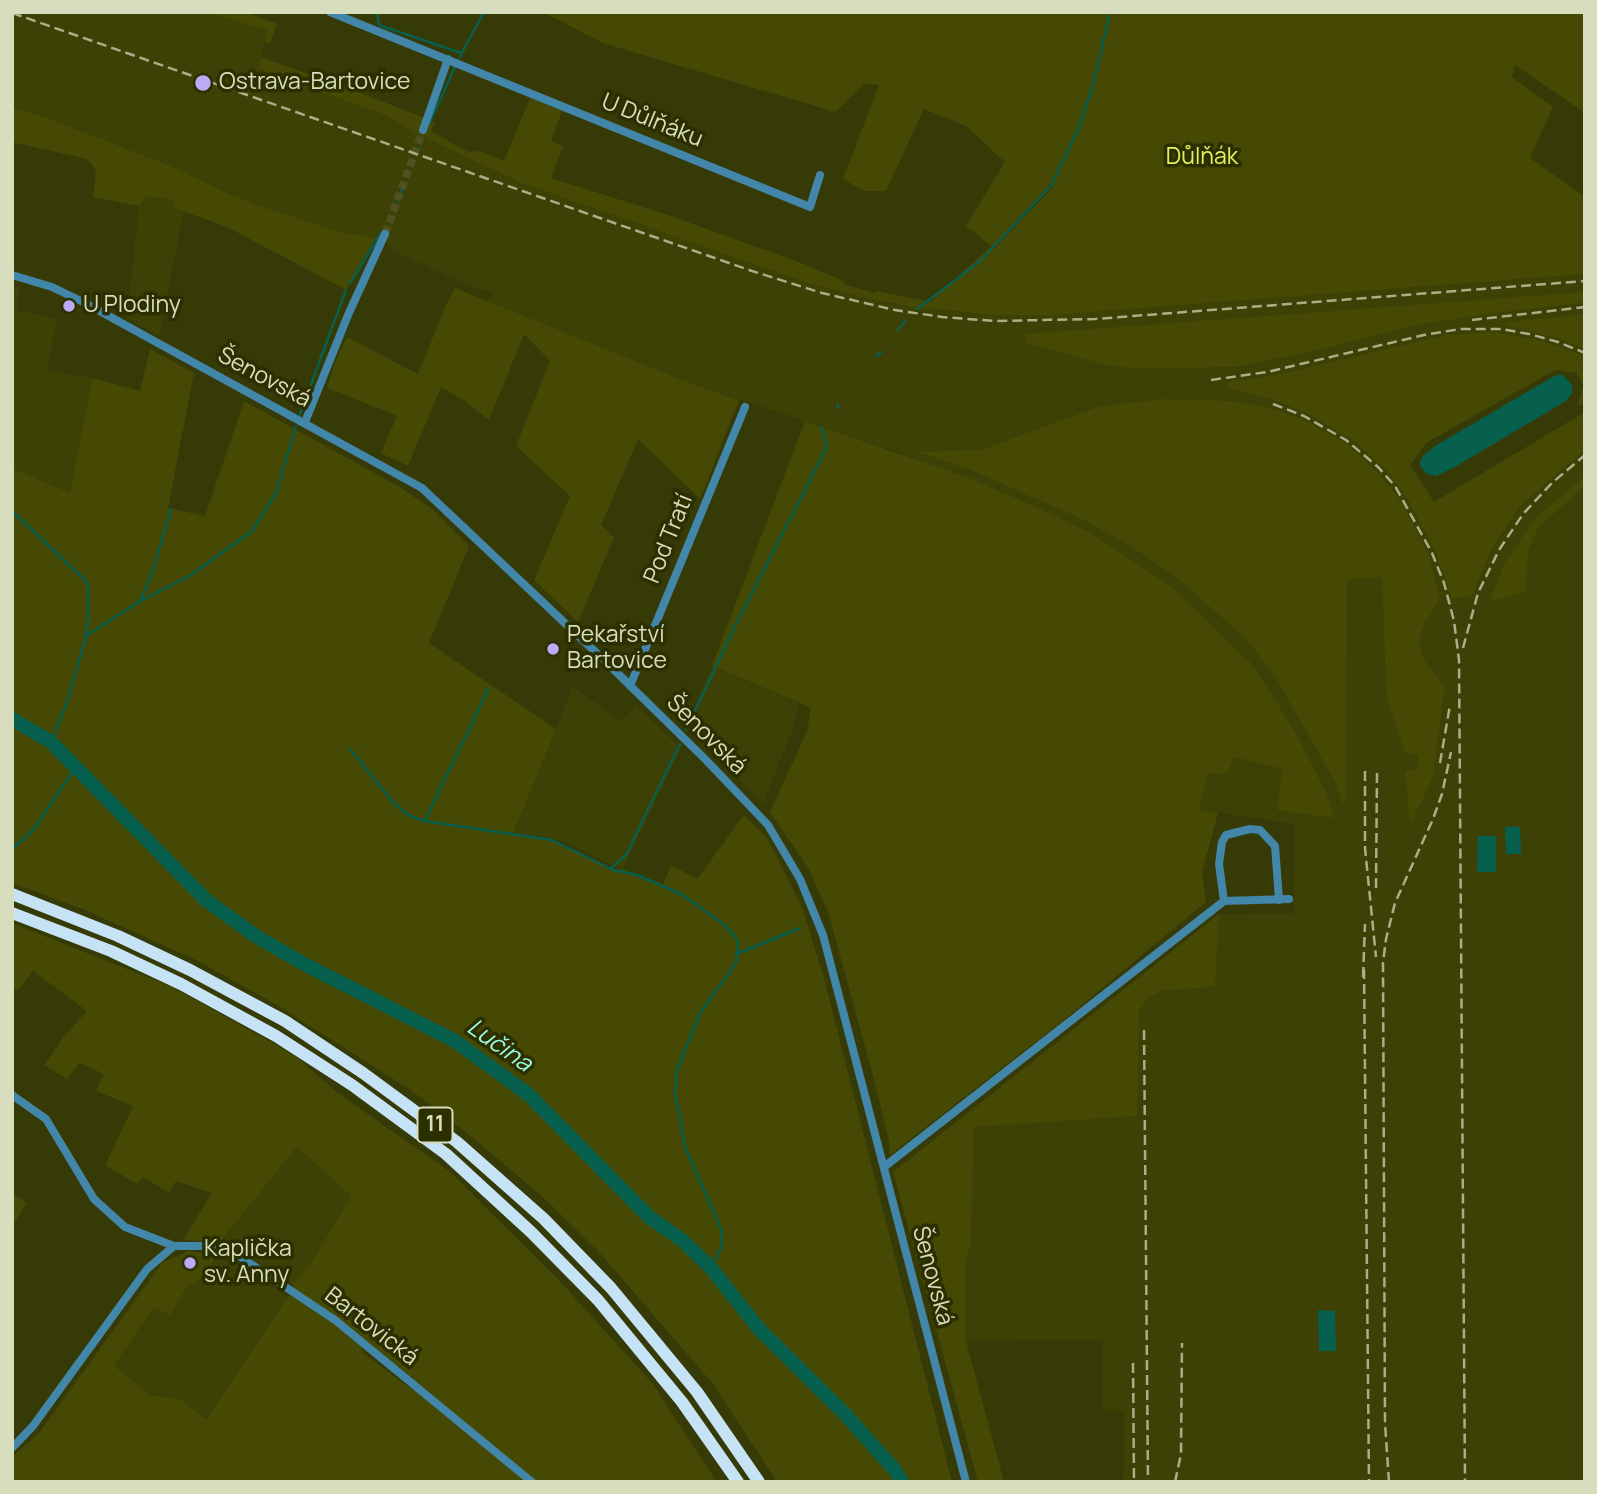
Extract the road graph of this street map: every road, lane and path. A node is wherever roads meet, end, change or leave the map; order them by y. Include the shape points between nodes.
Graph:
1 (330, 12) edge
2 (448, 59) junction
3 (423, 130) tunnel mouth
4 (820, 176) dead end
5 (385, 234) tunnel mouth
6 (12, 275) edge
7 (745, 407) dead end
8 (304, 422) junction
9 (630, 686) junction
10 (12, 894) edge
11 (1289, 899) dead end
12 (1279, 900) junction
13 (1224, 901) junction
14 (12, 913) edge
15 (12, 1095) edge
16 (884, 1167) junction
17 (174, 1246) junction
18 (12, 1448) edge
19 (532, 1482) edge
20 (738, 1482) edge
21 (759, 1482) edge
22 (966, 1482) edge

1 - 2 street, U Důlňáku
2 - 3 street
2 - 4 street, U Důlňáku via 810,207
5 - 8 street
6 - 8 street, Šenovská via 85,303
7 - 9 street, Pod Tratí
8 - 9 street, Šenovská via 422,488
9 - 16 street, Šenovská via 768,825 791,861 823,935
10 - 21 highway, 11 via 130,942 285,1021 457,1142 544,1219 611,1288 697,1392
11 - 12 street
12 - 13 street
12 - 13 street via 1275,846 1260,830 1250,829 1226,835 1222,842 1219,864
13 - 16 street
14 - 20 highway, 11 via 134,962 276,1036 446,1154 598,1300 682,1402
15 - 17 street, Bartovická via 46,1119 94,1199 125,1227
16 - 22 street, Šenovská
17 - 18 street via 147,1269 33,1426
17 - 19 street, Bartovická via 202,1246 239,1255 335,1320

